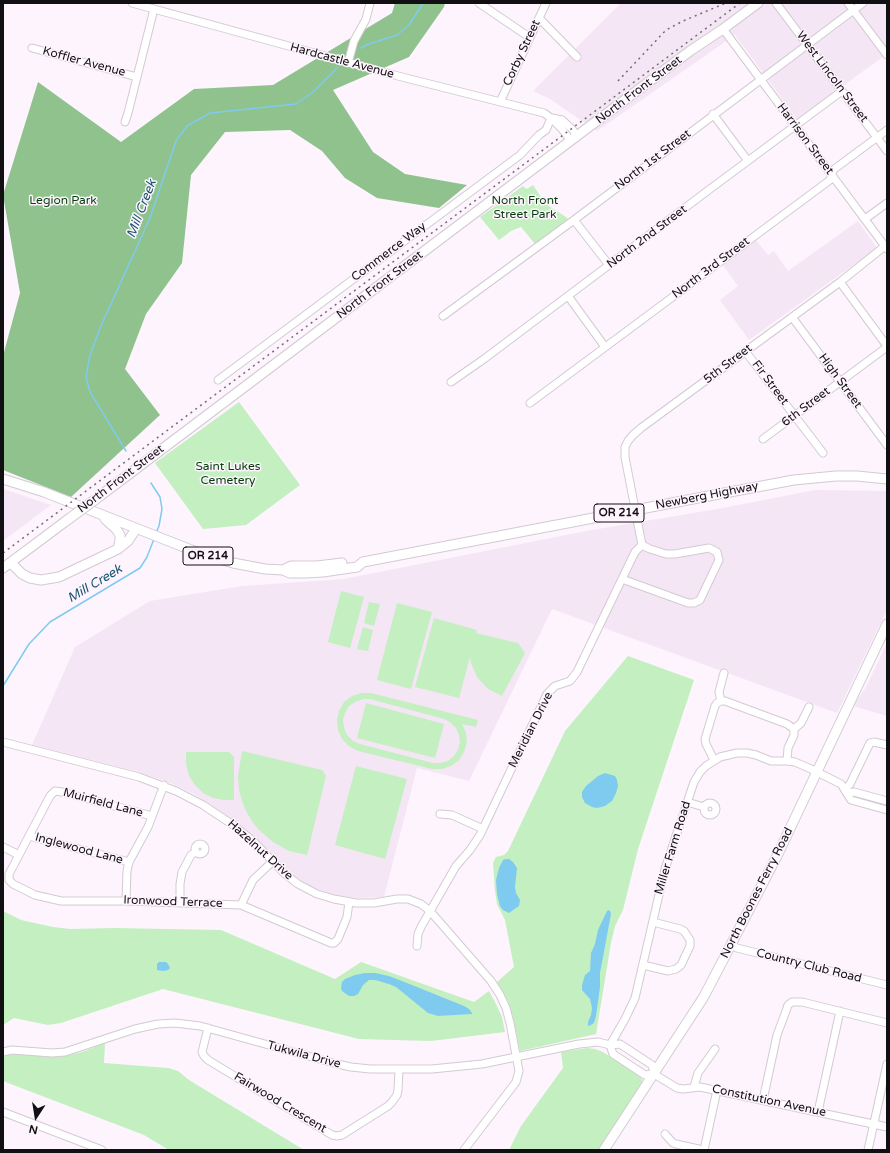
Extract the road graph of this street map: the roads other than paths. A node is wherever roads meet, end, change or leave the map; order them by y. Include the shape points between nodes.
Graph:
1 (132, 3) edge
2 (370, 3) edge
3 (478, 3) edge
4 (546, 3) edge
5 (758, 3) edge
6 (776, 3) edge
7 (848, 3) edge
8 (863, 3) edge
9 (154, 9) junction
10 (854, 10) junction
11 (539, 18) junction
12 (723, 29) junction
13 (529, 37) junction
14 (807, 44) junction
15 (32, 48) dead end
16 (887, 55) edge
17 (577, 57) dead end
18 (348, 63) junction
19 (137, 77) junction
20 (760, 80) junction
21 (842, 92) junction
22 (500, 102) junction
23 (713, 114) junction
24 (551, 118) junction
25 (125, 122) dead end
26 (796, 126) junction
27 (887, 130) edge
28 (877, 137) junction
29 (574, 138) junction
30 (887, 151) edge
31 (748, 161) junction
32 (832, 175) junction
33 (887, 203) edge
34 (865, 219) junction
35 (574, 220) junction
36 (886, 248) edge
37 (609, 265) junction
38 (840, 282) junction
39 (568, 296) junction
40 (443, 316) dead end
41 (792, 317) junction
42 (887, 346) edge
43 (605, 347) junction
44 (745, 351) junction
45 (218, 380) dead end
46 (840, 381) junction
47 (451, 382) dead end
48 (530, 403) dead end
49 (794, 415) junction
50 (763, 439) dead end
51 (887, 445) edge
52 (823, 453) dead end
53 (3, 479) edge
54 (887, 479) edge
55 (636, 510) junction
56 (97, 513) junction
57 (136, 529) junction
58 (642, 545) junction
59 (118, 549) junction
60 (7, 565) edge
61 (622, 579) junction
62 (887, 624) edge
63 (724, 673) dead end
64 (720, 701) junction
65 (809, 707) dead end
66 (794, 729) junction
67 (3, 742) edge
68 (887, 745) edge
69 (714, 760) junction
70 (787, 761) junction
71 (817, 772) junction
72 (164, 786) junction
73 (846, 791) junction
74 (887, 801) edge
75 (687, 802) junction
76 (704, 807) dead end
77 (887, 810) edge
78 (440, 814) dead end
79 (152, 816) junction
80 (483, 829) junction
81 (29, 836) junction
82 (3, 847) edge
83 (196, 852) dead end
84 (19, 855) junction
85 (129, 862) junction
86 (272, 862) junction
87 (126, 901) junction
88 (180, 902) junction
89 (349, 902) junction
90 (241, 905) junction
91 (430, 911) junction
92 (653, 922) junction
93 (731, 945) junction
94 (417, 946) dead end
95 (643, 965) junction
96 (887, 985) edge
97 (840, 1011) junction
98 (887, 1022) edge
99 (208, 1028) junction
100 (610, 1045) junction
101 (715, 1049) dead end
102 (3, 1052) edge
103 (517, 1057) junction
104 (887, 1064) edge
105 (399, 1069) junction
106 (654, 1074) junction
107 (694, 1087) junction
108 (717, 1090) junction
109 (763, 1100) junction
110 (3, 1112) edge
111 (818, 1112) junction
112 (874, 1124) junction
113 (887, 1127) edge
114 (665, 1134) dead end
115 (102, 1150) edge
116 (464, 1150) edge
117 (604, 1150) edge
118 (704, 1150) edge
119 (868, 1150) edge

1 - 9 street, Hardcastle Avenue
2 - 18 street
3 - 13 street
4 - 11 street, Corby Street
5 - 12 main road, North Front Street
6 - 14 street, West Lincoln Street
7 - 10 street
8 - 10 street, North 1st Street
9 - 18 street, Hardcastle Avenue
9 - 19 street
10 - 14 street, North 1st Street
10 - 16 street
11 - 13 street, Corby Street
11 - 17 street
12 - 20 street, Harrison Street
12 - 29 main road, North Front Street
13 - 22 street, Corby Street
14 - 20 street, North 1st Street
14 - 21 street, West Lincoln Street
15 - 19 street, Koffler Avenue
18 - 22 street, Hardcastle Avenue
19 - 25 street
20 - 23 street, North 1st Street
20 - 26 street, Harrison Street
21 - 26 street, North 2nd Street
21 - 28 street, West Lincoln Street
22 - 24 street, Hardcastle Avenue via 544,113
23 - 31 street
23 - 35 street, North 1st Street
24 - 29 street, Hardcastle Avenue
24 - 45 street, Commerce Way via 546,130 520,155
26 - 31 street, North 2nd Street
26 - 32 street, Harrison Street
27 - 28 street, North 3rd Street
28 - 30 street, West Lincoln Street
28 - 32 street, North 3rd Street via 833,170
29 - 60 main road, North Front Street, bridge
31 - 37 street, North 2nd Street
32 - 34 street, Harrison Street
32 - 43 street, North 3rd Street via 830,180
33 - 34 street
34 - 36 street, Harrison Street
35 - 37 street
35 - 40 street, North 1st Street
36 - 38 street, 5th Street
37 - 39 street, North 2nd Street
38 - 41 street, 5th Street
38 - 42 street
39 - 43 street
39 - 47 street, North 2nd Street
41 - 44 street, 5th Street
41 - 46 street, High Street
42 - 46 street, 6th Street
43 - 48 street, North 3rd Street
44 - 49 street, Fir Street
44 - 55 street, 5th Street via 628,441 625,454
46 - 49 street, 6th Street
46 - 51 street, High Street
49 - 50 street, 6th Street
49 - 52 street, Fir Street
53 - 56 main road, Newberg Highway / OR 214
54 - 55 main road, Newberg Highway / OR 214 via 847,476 810,478
55 - 57 main road, Newberg Highway / OR 214 via 363,562 357,560 317,566 291,566 283,570 217,559
55 - 58 street
56 - 57 main road, Newberg Highway / OR 214
56 - 59 main road via 119,532
57 - 59 main road via 128,541
58 - 61 street, Meridian Drive via 635,552
58 - 61 street via 666,554 709,548 717,552 719,560 700,600 694,604
59 - 60 main road via 63,576 50,579 27,577
61 - 80 street, Meridian Drive via 574,678 555,686 547,694
62 - 71 main road, North Boones Ferry Road
63 - 64 street via 719,692
64 - 66 street via 787,724
64 - 69 street via 715,706 705,740
65 - 66 street via 801,723
66 - 70 street
67 - 72 street, Hazelnut Drive via 139,777
68 - 73 street via 870,743
69 - 70 street, Miller Farm Road via 724,755 742,753 770,762
69 - 75 street, Miller Farm Road via 700,772
70 - 71 street, Miller Farm Road
71 - 73 street, Miller Farm Road via 839,783
71 - 93 main road, North Boones Ferry Road
72 - 79 street
72 - 86 street, Hazelnut Drive via 222,816 253,841
73 - 74 street
73 - 77 street, Miller Farm Road via 851,800
75 - 76 street
75 - 92 street, Miller Farm Road via 664,872
78 - 80 street via 452,814
79 - 81 street, Muirfield Lane via 55,791
79 - 85 street
80 - 91 street, Meridian Drive via 474,845 456,866
81 - 84 street
81 - 85 street, Inglewood Lane
82 - 84 street
83 - 88 street via 191,855 182,872
84 - 87 street, Ironwood Terrace via 9,874 9,880 27,892 70,902
85 - 87 street
86 - 89 street, Hazelnut Drive via 292,880 311,890 326,897
86 - 90 street via 253,880
87 - 88 street, Ironwood Terrace
88 - 90 street, Ironwood Terrace
89 - 90 street, Ironwood Terrace via 345,920 334,943
89 - 91 street, Hazelnut Drive via 374,903 408,899
91 - 94 street, Meridian Drive via 419,930
91 - 103 street, Hazelnut Drive via 491,981 500,995
92 - 95 street, Miller Farm Road
92 - 95 street via 684,931 690,940 690,946 681,965 676,969 668,971
93 - 96 street, Country Club Road
93 - 106 main road, North Boones Ferry Road via 703,998
95 - 100 street, Miller Farm Road via 631,1008
97 - 98 street
97 - 109 street via 802,1002 792,1002 788,1005 777,1035
97 - 111 street
99 - 102 street, Tukwila Drive via 158,1024 65,1052
99 - 105 street, Tukwila Drive via 344,1066
99 - 105 street, Fairwood Crescent via 202,1052 208,1060 337,1136 392,1102 398,1090
100 - 103 street, Tukwila Drive via 587,1043
100 - 106 street via 614,1054 645,1075
100 - 106 street, Tukwila Drive via 620,1044 652,1065
101 - 107 street via 696,1077
103 - 105 street, Tukwila Drive via 432,1070
103 - 116 street, Hazelnut Drive via 519,1071 516,1082
104 - 112 street
106 - 107 street, Constitution Avenue via 677,1088
106 - 117 main road, North Boones Ferry Road
107 - 108 street, Constitution Avenue
108 - 109 street, Constitution Avenue
108 - 118 street
109 - 111 street, Constitution Avenue
110 - 115 street
111 - 112 street, Constitution Avenue
112 - 113 street, Constitution Avenue
112 - 119 street
114 - 118 street via 673,1143

